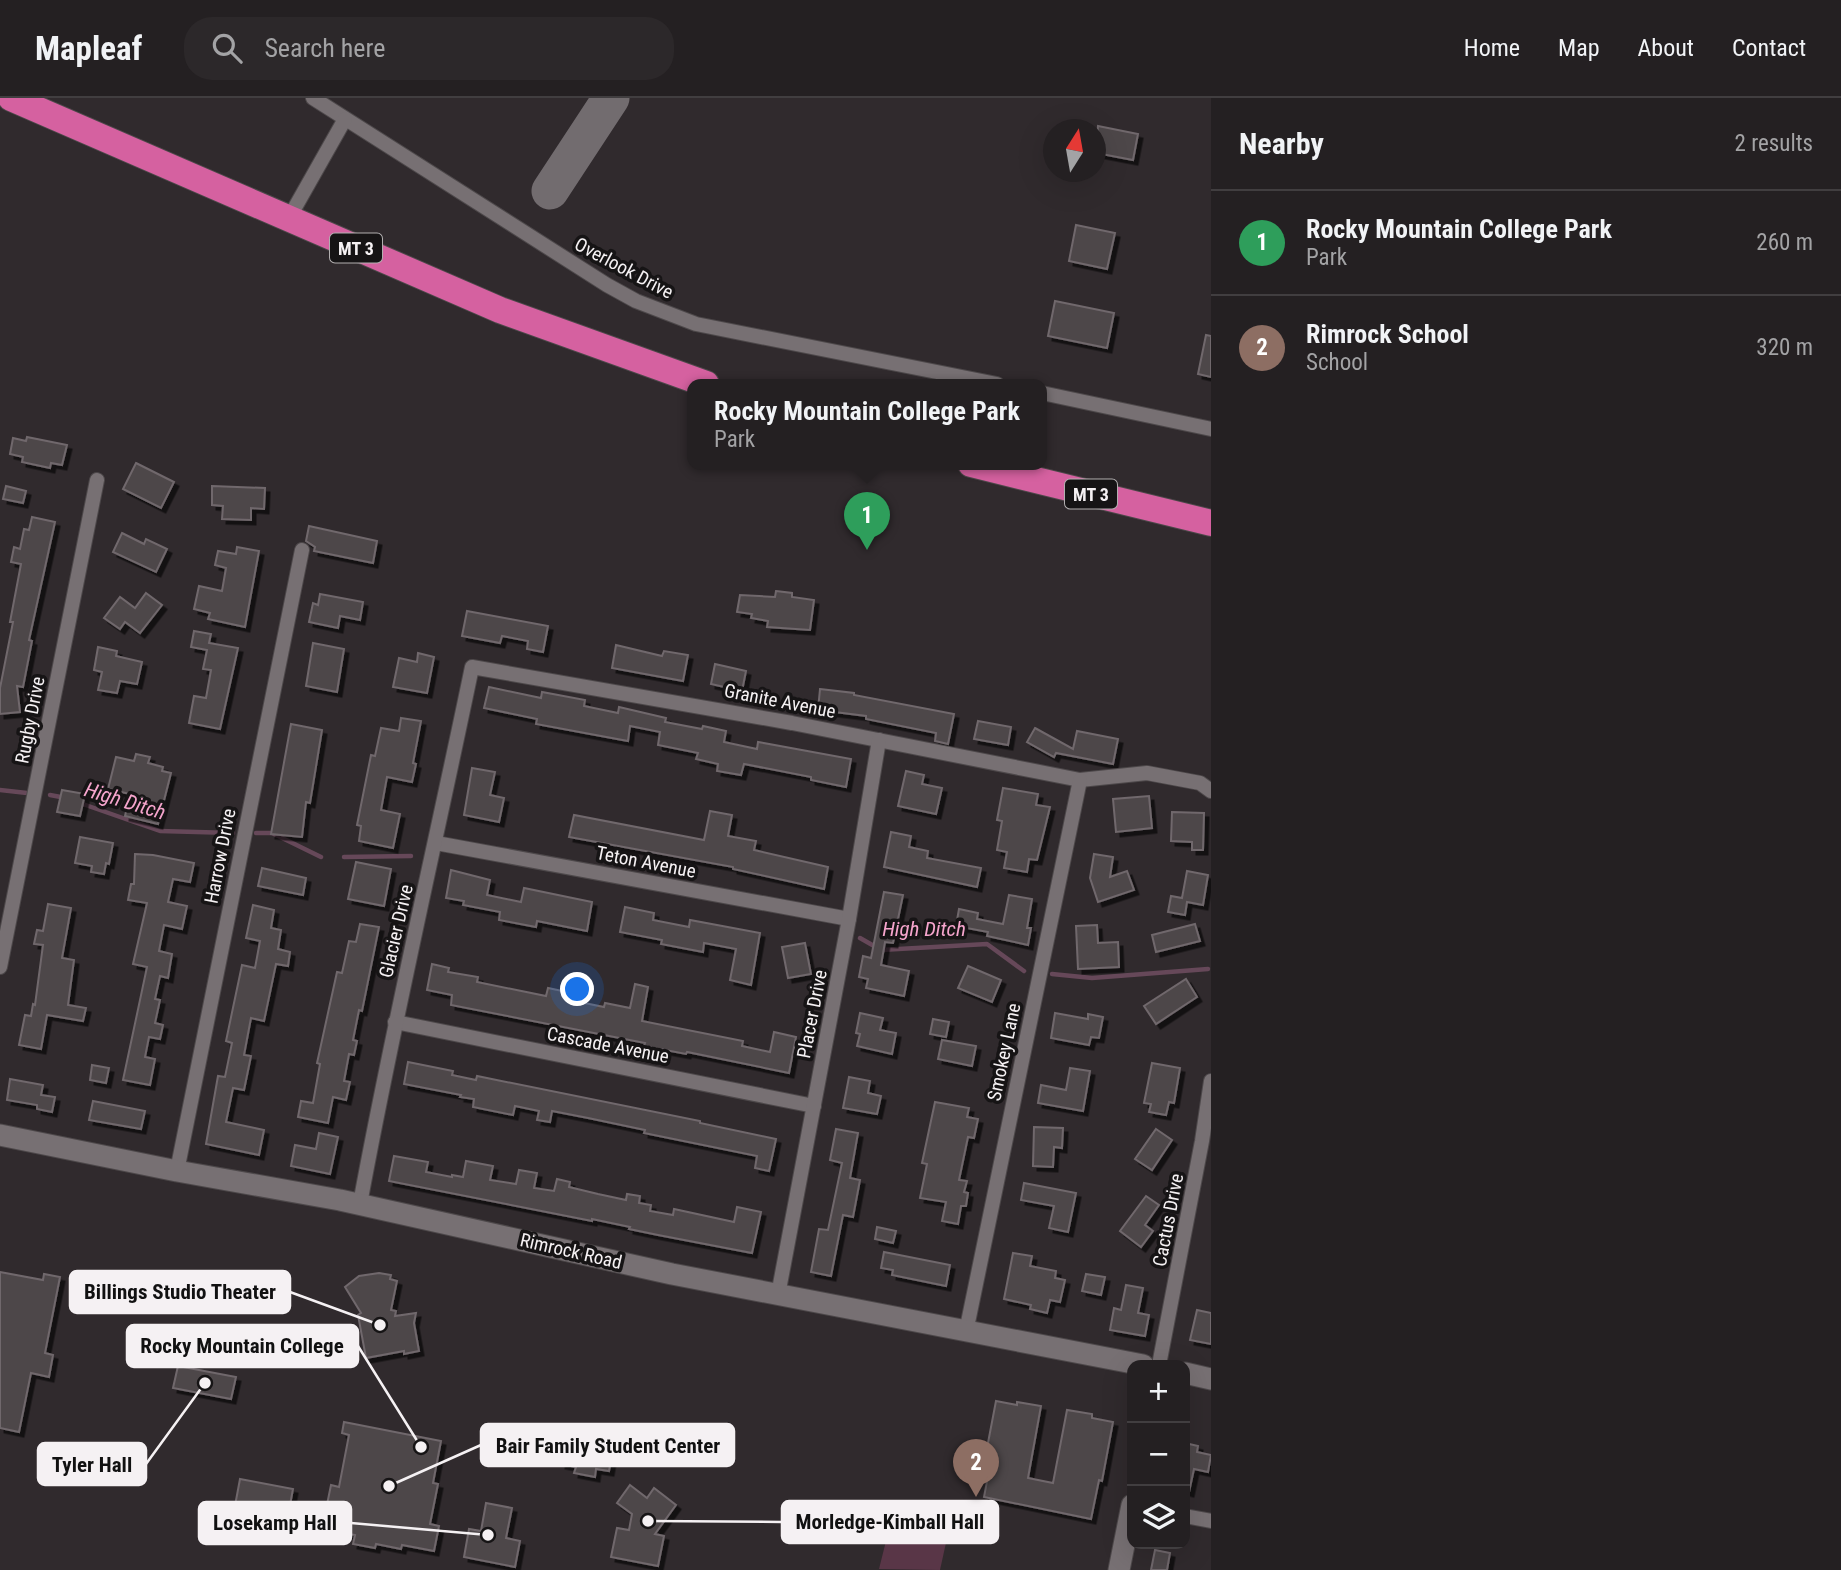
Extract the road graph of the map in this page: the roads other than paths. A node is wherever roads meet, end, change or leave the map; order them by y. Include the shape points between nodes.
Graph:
1 (11, 98) edge
2 (313, 98) edge
3 (345, 119) junction
4 (289, 218) junction
5 (692, 379) edge
6 (972, 379) edge
7 (1047, 394) edge
8 (1211, 429) edge
9 (995, 470) edge
10 (97, 480) dead end
11 (1211, 523) edge
12 (302, 550) dead end
13 (472, 667) joint
14 (879, 740) junction
15 (1080, 780) junction
16 (1211, 791) edge
17 (436, 843) junction
18 (849, 919) junction
19 (0, 967) edge
20 (394, 1022) junction
21 (1211, 1081) edge
22 (814, 1106) junction
23 (0, 1135) edge
24 (1207, 1142) edge
25 (177, 1171) junction
26 (360, 1204) junction
27 (778, 1295) junction
28 (966, 1332) junction
29 (1160, 1360) edge
30 (1127, 1362) edge
31 (1190, 1374) edge
32 (1211, 1379) edge
33 (1190, 1517) edge
34 (1211, 1521) edge
35 (1127, 1531) edge
36 (1119, 1570) edge

1 - 4 highway, MT 3
2 - 3 street, Overlook Drive
3 - 4 street
3 - 6 street, Overlook Drive via 636,301 706,326
4 - 5 highway, MT 3 via 500,310
7 - 8 street
9 - 11 highway, MT 3
10 - 19 street, Rugby Drive
12 - 25 street, Harrow Drive
13 - 14 street, Granite Avenue
13 - 17 street, Glacier Drive
14 - 15 street, Granite Avenue
14 - 18 street, Placer Drive
15 - 16 street, Granite Avenue via 1147,773 1200,782
15 - 28 street, Smokey Lane
17 - 18 street, Teton Avenue
17 - 20 street, Glacier Drive
18 - 22 street, Placer Drive
20 - 22 street, Cascade Avenue
20 - 26 street, Glacier Drive
21 - 24 street, Cactus Drive
22 - 27 street, Placer Drive
23 - 25 main road, Rimrock Road
24 - 29 street, Cactus Drive
25 - 26 main road, Rimrock Road
26 - 27 main road, Rimrock Road
27 - 28 main road, Rimrock Road
28 - 30 main road, Rimrock Road
31 - 32 main road
33 - 34 street
35 - 36 main road

